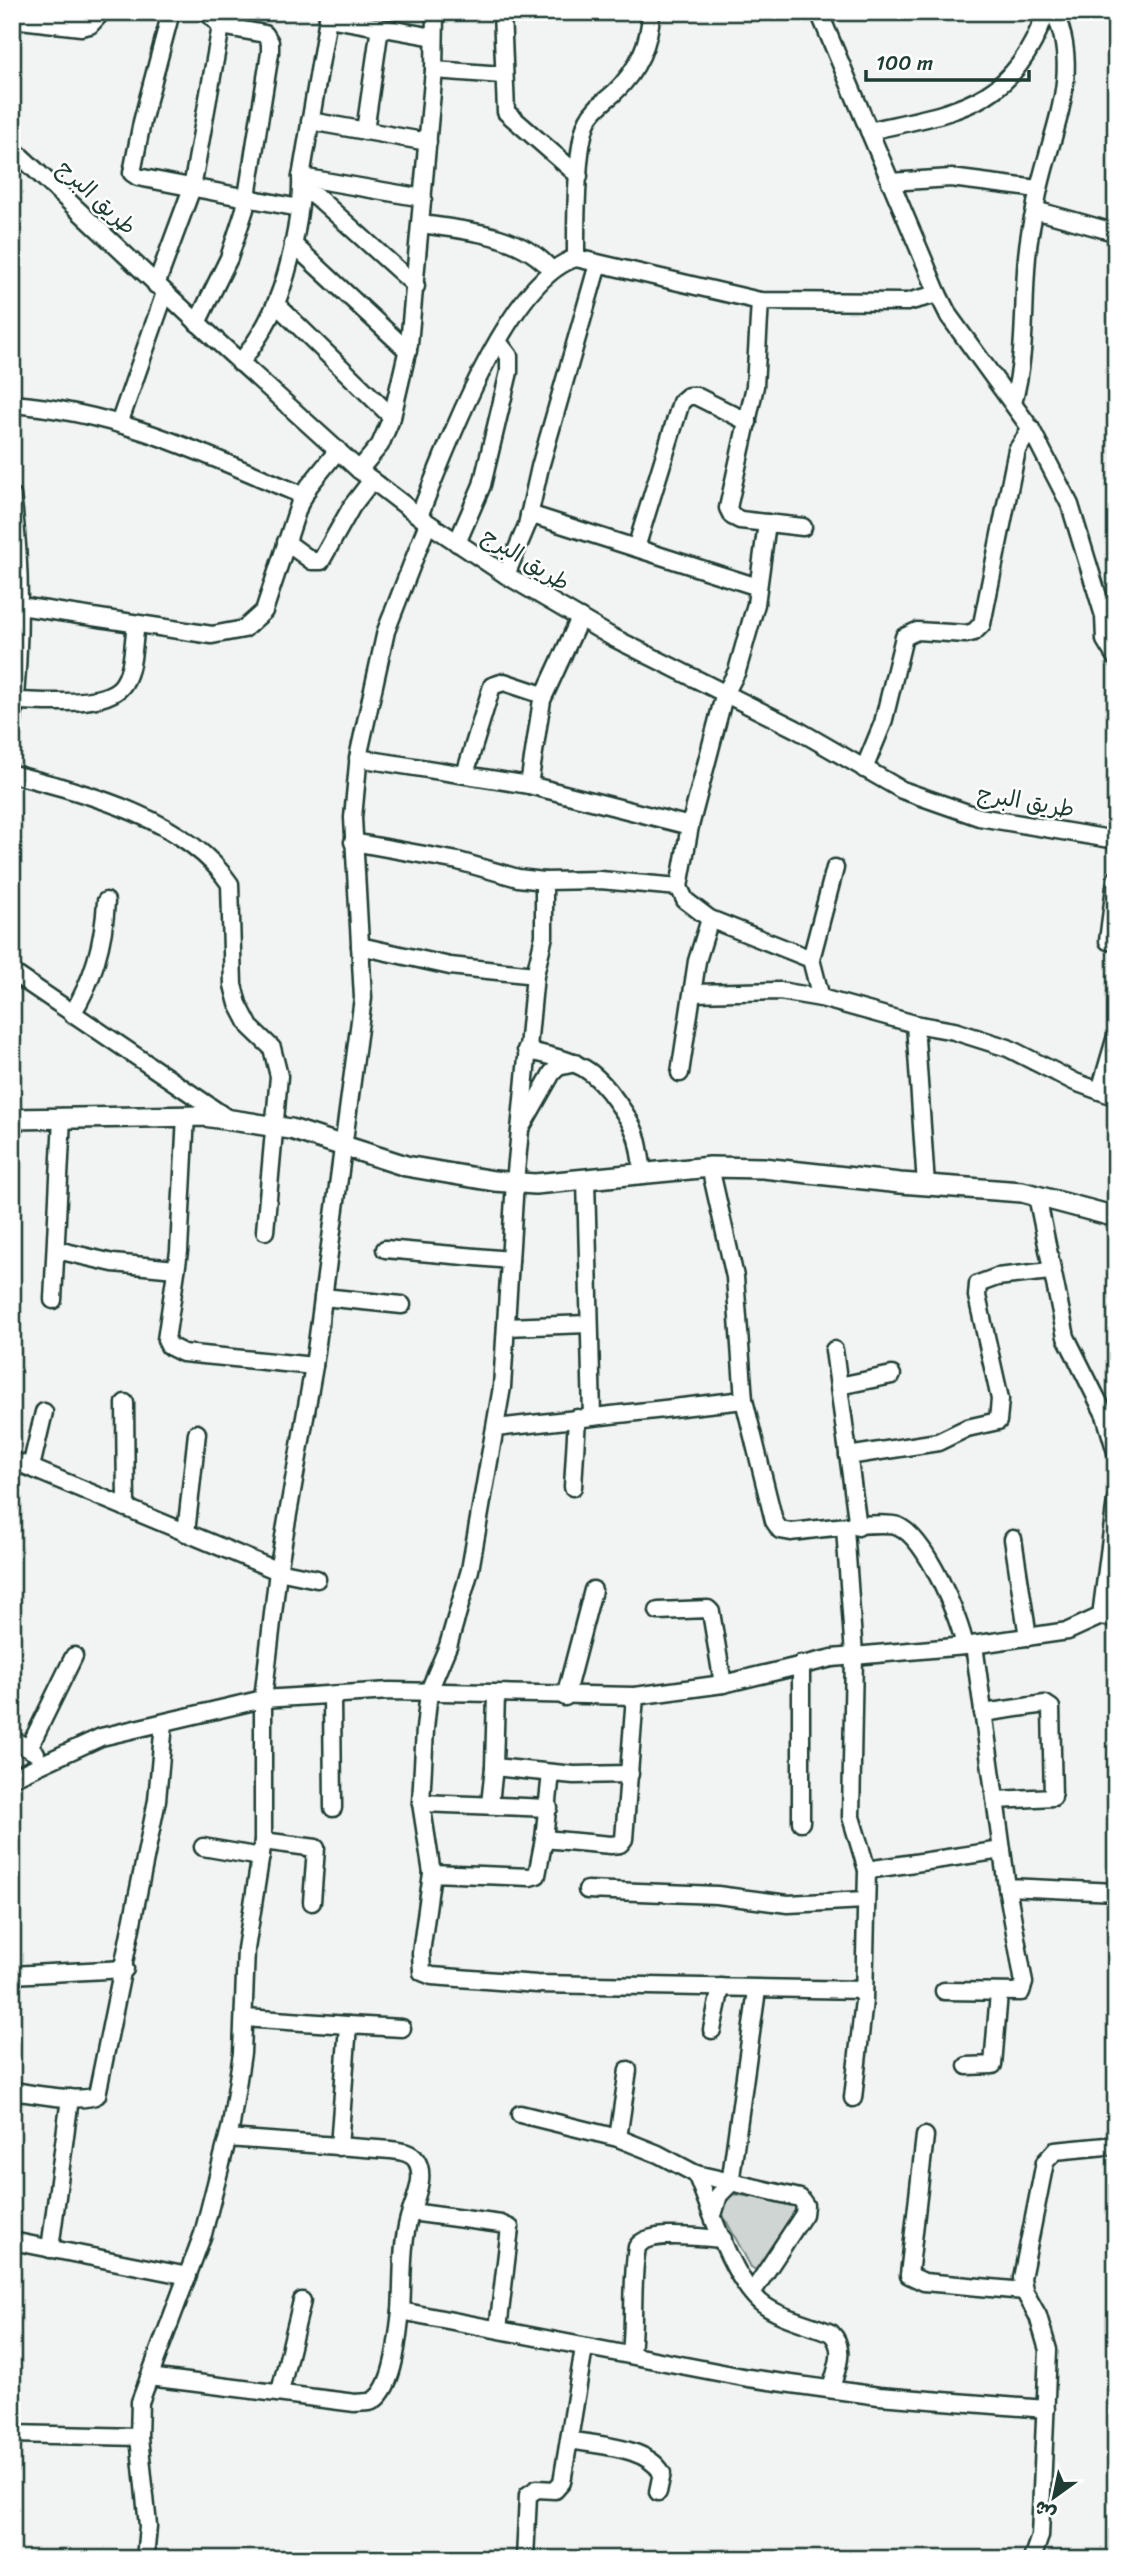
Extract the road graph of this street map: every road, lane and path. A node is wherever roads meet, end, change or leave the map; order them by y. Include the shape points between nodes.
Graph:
1 (102, 12) edge
2 (171, 12) edge
3 (207, 12) edge
4 (435, 12) edge
5 (502, 12) edge
6 (651, 12) edge
7 (819, 12) edge
8 (1046, 12) edge
9 (1054, 12) edge
10 (329, 15) edge
11 (12, 19) edge
12 (221, 26) junction
13 (380, 27) junction
14 (434, 37) junction
15 (434, 70) junction
16 (503, 75) junction
17 (310, 121) junction
18 (365, 131) junction
19 (869, 131) junction
20 (428, 142) junction
21 (12, 148) edge
22 (579, 176) junction
23 (890, 182) junction
24 (192, 188) junction
25 (1038, 189) junction
26 (301, 193) junction
27 (247, 198) junction
28 (423, 198) junction
29 (1035, 210) junction
30 (421, 224) junction
31 (1116, 230) edge
32 (293, 244) junction
33 (576, 258) junction
34 (598, 264) junction
35 (551, 271) junction
36 (416, 286) junction
37 (160, 289) junction
38 (937, 294) junction
39 (760, 301) junction
40 (277, 305) junction
41 (178, 306) junction
42 (157, 316) junction
43 (197, 323) junction
44 (499, 343) junction
45 (408, 351) junction
46 (240, 363) junction
47 (1013, 403) junction
48 (12, 404) edge
49 (392, 417) junction
50 (120, 421) junction
51 (748, 422) junction
52 (1031, 429) junction
53 (338, 450) junction
54 (366, 475) junction
55 (12, 496) edge
56 (304, 496) junction
57 (529, 514) junction
58 (424, 519) junction
59 (767, 523) junction
60 (803, 527) dead end
61 (286, 542) junction
62 (457, 543) junction
63 (636, 548) junction
64 (506, 575) junction
65 (758, 587) junction
66 (16, 589) edge
67 (20, 606) junction
68 (580, 618) junction
69 (136, 624) junction
70 (1111, 640) edge
71 (1116, 658) edge
72 (15, 665) edge
73 (544, 695) junction
74 (724, 696) junction
75 (15, 701) junction
76 (12, 732) edge
77 (358, 758) junction
78 (864, 769) junction
79 (12, 774) edge
80 (465, 774) junction
81 (529, 785) junction
82 (690, 826) junction
83 (1116, 840) edge
84 (354, 842) junction
85 (835, 868) dead end
86 (1116, 879) edge
87 (544, 881) junction
88 (679, 887) junction
89 (106, 901) dead end
90 (710, 919) junction
91 (1108, 941) dead end
92 (360, 946) junction
93 (811, 958) junction
94 (12, 972) edge
95 (535, 975) junction
96 (693, 993) junction
97 (821, 998) junction
98 (72, 1014) junction
99 (915, 1024) junction
100 (1116, 1036) edge
101 (526, 1049) junction
102 (575, 1063) junction
103 (680, 1073) dead end
104 (1100, 1091) junction
105 (1116, 1097) edge
106 (186, 1115) junction
107 (62, 1117) junction
108 (12, 1119) edge
109 (228, 1119) junction
110 (275, 1126) junction
111 (519, 1130) junction
112 (343, 1146) junction
113 (710, 1167) junction
114 (643, 1173) junction
115 (586, 1179) junction
116 (515, 1182) junction
117 (926, 1185) junction
118 (1037, 1196) junction
119 (1116, 1217) edge
120 (265, 1231) dead end
121 (385, 1249) dead end
122 (57, 1250) junction
123 (510, 1260) junction
124 (176, 1269) junction
125 (1050, 1271) junction
126 (323, 1297) junction
127 (53, 1300) dead end
128 (402, 1305) dead end
129 (588, 1324) junction
130 (506, 1327) junction
131 (834, 1350) dead end
132 (314, 1366) junction
133 (892, 1375) dead end
134 (839, 1386) junction
135 (744, 1400) junction
136 (125, 1402) dead end
137 (44, 1412) dead end
138 (585, 1417) junction
139 (496, 1428) junction
140 (197, 1433) dead end
141 (1116, 1452) edge
142 (848, 1456) junction
143 (12, 1460) edge
144 (31, 1467) junction
145 (573, 1487) dead end
146 (1116, 1500) edge
147 (126, 1508) junction
148 (852, 1527) junction
149 (186, 1533) junction
150 (1013, 1539) dead end
151 (278, 1572) junction
152 (317, 1579) dead end
153 (593, 1590) dead end
154 (658, 1611) dead end
155 (1108, 1618) edge
156 (1028, 1637) junction
157 (970, 1645) junction
158 (854, 1655) junction
159 (74, 1656) dead end
160 (801, 1664) junction
161 (723, 1684) junction
162 (429, 1691) junction
163 (496, 1694) junction
164 (332, 1695) junction
165 (635, 1696) junction
166 (565, 1697) junction
167 (264, 1699) junction
168 (984, 1713) junction
169 (164, 1723) junction
170 (12, 1739) edge
171 (29, 1748) junction
172 (47, 1760) junction
173 (494, 1767) junction
174 (551, 1773) junction
175 (630, 1774) junction
176 (12, 1778) edge
177 (996, 1800) junction
178 (421, 1803) junction
179 (490, 1804) junction
180 (333, 1808) dead end
181 (549, 1808) junction
182 (801, 1822) dead end
183 (544, 1839) junction
184 (203, 1847) dead end
185 (262, 1849) junction
186 (1002, 1850) junction
187 (867, 1870) junction
188 (432, 1873) junction
189 (1007, 1887) junction
190 (587, 1890) dead end
191 (1116, 1892) edge
192 (865, 1900) junction
193 (312, 1902) dead end
194 (125, 1969) junction
195 (12, 1975) edge
196 (721, 1987) junction
197 (757, 1990) junction
198 (864, 1990) junction
199 (944, 1991) dead end
200 (999, 1993) junction
201 (244, 2018) junction
202 (348, 2025) junction
203 (402, 2028) dead end
204 (712, 2030) dead end
205 (967, 2066) dead end
206 (628, 2070) dead end
207 (12, 2091) edge
208 (70, 2098) junction
209 (853, 2098) dead end
210 (520, 2114) dead end
211 (925, 2136) dead end
212 (228, 2138) junction
213 (618, 2138) junction
214 (1116, 2145) edge
215 (339, 2147) junction
216 (696, 2174) junction
217 (730, 2184) junction
218 (411, 2211) junction
219 (713, 2215) junction
220 (723, 2239) junction
221 (12, 2241) edge
222 (50, 2249) junction
223 (188, 2276) junction
224 (1024, 2291) junction
225 (752, 2293) junction
226 (302, 2301) dead end
227 (401, 2311) junction
228 (498, 2329) junction
229 (584, 2348) junction
230 (631, 2353) junction
231 (149, 2378) junction
232 (831, 2389) junction
233 (280, 2392) junction
234 (1046, 2409) junction
235 (12, 2434) edge
236 (139, 2437) junction
237 (570, 2440) junction
238 (658, 2492) dead end
239 (145, 2559) edge
240 (524, 2559) edge
241 (1032, 2559) edge

1 - 11 street via 90,25 81,27
2 - 24 street via 132,173
3 - 12 street
4 - 14 street
5 - 16 street
6 - 22 street via 636,68 589,119
7 - 19 street
8 - 19 street via 1019,67 981,100 953,112
9 - 25 street via 1067,74 1056,132
10 - 13 street
10 - 17 street
12 - 24 street
12 - 27 street via 265,34 270,43
13 - 14 street
13 - 18 street
14 - 15 street
15 - 16 street
15 - 20 street
16 - 22 street via 510,118 555,151
17 - 18 street
17 - 26 street
18 - 20 street
19 - 23 street
20 - 28 street
21 - 37 street, طريق البرج
22 - 33 street
23 - 25 street via 951,178
23 - 38 street
24 - 27 street
24 - 37 street
25 - 29 street
26 - 27 street
26 - 28 street
26 - 32 street
26 - 36 street via 324,202
27 - 43 street via 229,258
28 - 30 street
29 - 31 street
29 - 47 street via 1022,361
30 - 35 street via 483,234 534,253
30 - 36 street
32 - 40 street
32 - 45 street
33 - 34 street
33 - 35 street
34 - 39 street
34 - 57 street
35 - 44 street via 537,283
36 - 45 street
37 - 41 street, طريق البرج
37 - 42 street
38 - 39 street via 907,302
38 - 47 street
39 - 51 street
40 - 46 street
40 - 49 street
41 - 42 street
41 - 43 street, طريق البرج
42 - 50 street
43 - 46 street, طريق البرج
44 - 58 street via 460,417
44 - 62 street via 509,356 509,372 482,485
45 - 49 street
46 - 53 street, طريق البرج
47 - 52 street
48 - 50 street
49 - 54 street
50 - 56 street
51 - 59 street via 729,513 740,520
51 - 63 street via 696,396 681,402
52 - 70 street via 1076,521
52 - 78 street via 1017,450 982,624 966,634 916,631 904,637 883,723
53 - 54 street, طريق البرج
53 - 56 street
54 - 58 street, طريق البرج
54 - 61 street via 321,561 312,561
55 - 66 street
56 - 61 street
57 - 63 street
57 - 64 street
58 - 62 street, طريق البرج
58 - 77 street via 386,631
59 - 60 street
59 - 65 street
61 - 69 street via 264,611 244,629 212,635
62 - 64 street, طريق البرج
63 - 65 street
64 - 68 street, طريق البرج
65 - 74 street via 742,654
66 - 67 street
67 - 69 street
67 - 72 street
68 - 73 street
68 - 74 street, طريق البرج
69 - 75 street via 128,673 118,691 93,701
70 - 71 street
72 - 75 street
73 - 80 street via 504,682 492,685
73 - 81 street
74 - 78 street, طريق البرج via 796,729
74 - 82 street
75 - 76 street
77 - 80 street
77 - 84 street
78 - 83 street, طريق البرج via 961,813
79 - 110 street via 100,800 163,826 199,850 223,874 232,890 233,985 238,1004 250,1027 276,1055
80 - 81 street
81 - 82 street
82 - 88 street
84 - 87 street
84 - 92 street
85 - 93 street
86 - 91 street
87 - 88 street
87 - 95 street via 544,936
88 - 90 street via 685,900
89 - 98 street via 99,955
90 - 93 street
90 - 96 street
92 - 95 street via 450,966
92 - 112 street via 363,998
93 - 97 street
94 - 98 street
95 - 101 street
96 - 97 street via 780,991
96 - 103 street
97 - 99 street
98 - 109 street
99 - 104 street via 996,1043
99 - 117 street
100 - 104 street
101 - 102 street
101 - 111 street
102 - 111 street via 552,1073
102 - 114 street via 606,1083 633,1122
104 - 105 street
106 - 107 main road
106 - 109 main road
106 - 124 street
107 - 108 main road
107 - 122 street
109 - 110 main road
110 - 112 main road
110 - 120 street
111 - 116 street
112 - 116 main road via 450,1175
112 - 126 street
113 - 114 main road
113 - 117 main road via 784,1169
113 - 135 street via 735,1277
114 - 115 main road
115 - 116 main road
115 - 129 street
116 - 123 street
117 - 118 main road
118 - 119 main road
118 - 125 street
121 - 123 street
122 - 124 street via 113,1263
122 - 127 street
123 - 130 street
124 - 132 street via 166,1340 169,1346 183,1353
125 - 141 street via 1066,1337 1105,1415
125 - 142 street via 997,1277 978,1284 1000,1399 998,1421 967,1428 938,1442
126 - 128 street
126 - 132 street
129 - 130 street
129 - 138 street
130 - 139 street
131 - 134 street
132 - 151 street
133 - 134 street
134 - 142 street
135 - 138 street
135 - 148 street via 780,1530
136 - 147 street
137 - 144 street
138 - 139 street
138 - 145 street
139 - 162 street via 470,1570 448,1646
140 - 149 street
142 - 148 street
143 - 144 street
144 - 147 street
146 - 155 street
147 - 149 street
148 - 157 street via 897,1525 917,1542
148 - 158 street
149 - 151 street
150 - 156 street
151 - 152 street
151 - 167 street
153 - 166 street
154 - 161 street via 711,1612
155 - 156 street
156 - 157 street
157 - 158 street
157 - 168 street
158 - 160 street
158 - 187 street via 851,1817
159 - 171 street
160 - 161 street
160 - 182 street
161 - 165 street
162 - 163 street
162 - 164 street
162 - 178 street
163 - 166 street
163 - 173 street
164 - 167 street
164 - 180 street
165 - 166 street
165 - 175 street
167 - 169 street
167 - 185 street
168 - 177 street
168 - 177 street via 1045,1704 1051,1708 1053,1797
169 - 172 street via 101,1737
169 - 194 street via 157,1800
170 - 171 street
171 - 172 street
172 - 176 street
173 - 174 street
173 - 179 street
174 - 175 street
174 - 181 street
175 - 183 street via 627,1832 620,1844
177 - 186 street
178 - 179 street
178 - 188 street
179 - 181 street
181 - 183 street
183 - 188 street via 537,1875
184 - 185 street
185 - 193 street via 316,1848
185 - 201 street via 246,1949
186 - 187 street
186 - 189 street
187 - 192 street
188 - 196 street via 421,1953 425,1975 537,1984
189 - 191 street
189 - 200 street via 1024,1988
190 - 192 street via 717,1895 788,1904
192 - 198 street
194 - 195 street
194 - 208 street via 97,2095
196 - 197 street
196 - 204 street
197 - 198 street
197 - 217 street
198 - 209 street
199 - 200 street
200 - 205 street via 993,2065
201 - 202 street
201 - 212 street
202 - 203 street
202 - 215 street
206 - 213 street
207 - 208 street
208 - 222 street
210 - 213 street
211 - 224 street via 909,2275 924,2282
212 - 215 street
212 - 223 street
213 - 216 street
214 - 224 street via 1055,2151 1045,2162 1022,2278
215 - 218 street via 406,2152 415,2158 419,2186
216 - 217 street
216 - 219 street
217 - 219 street via 719,2195
217 - 225 street via 796,2196 805,2205 802,2218
218 - 227 street
218 - 228 street via 510,2228
219 - 220 street
220 - 225 street
220 - 230 street via 653,2236 640,2242 631,2298
221 - 222 street
222 - 223 street
223 - 231 street
224 - 234 street via 1038,2316 1048,2350
225 - 232 street via 762,2303 838,2340 841,2347
226 - 233 street
227 - 228 street
227 - 233 street via 393,2366 372,2401 355,2403
228 - 229 street
229 - 230 street
229 - 237 street
230 - 232 street via 748,2378
231 - 233 street
231 - 236 street via 141,2402
232 - 234 street
234 - 241 street via 1040,2536
235 - 236 street
236 - 239 street via 148,2526
237 - 238 street via 650,2460 662,2473
237 - 240 street via 560,2487 532,2491 526,2501

